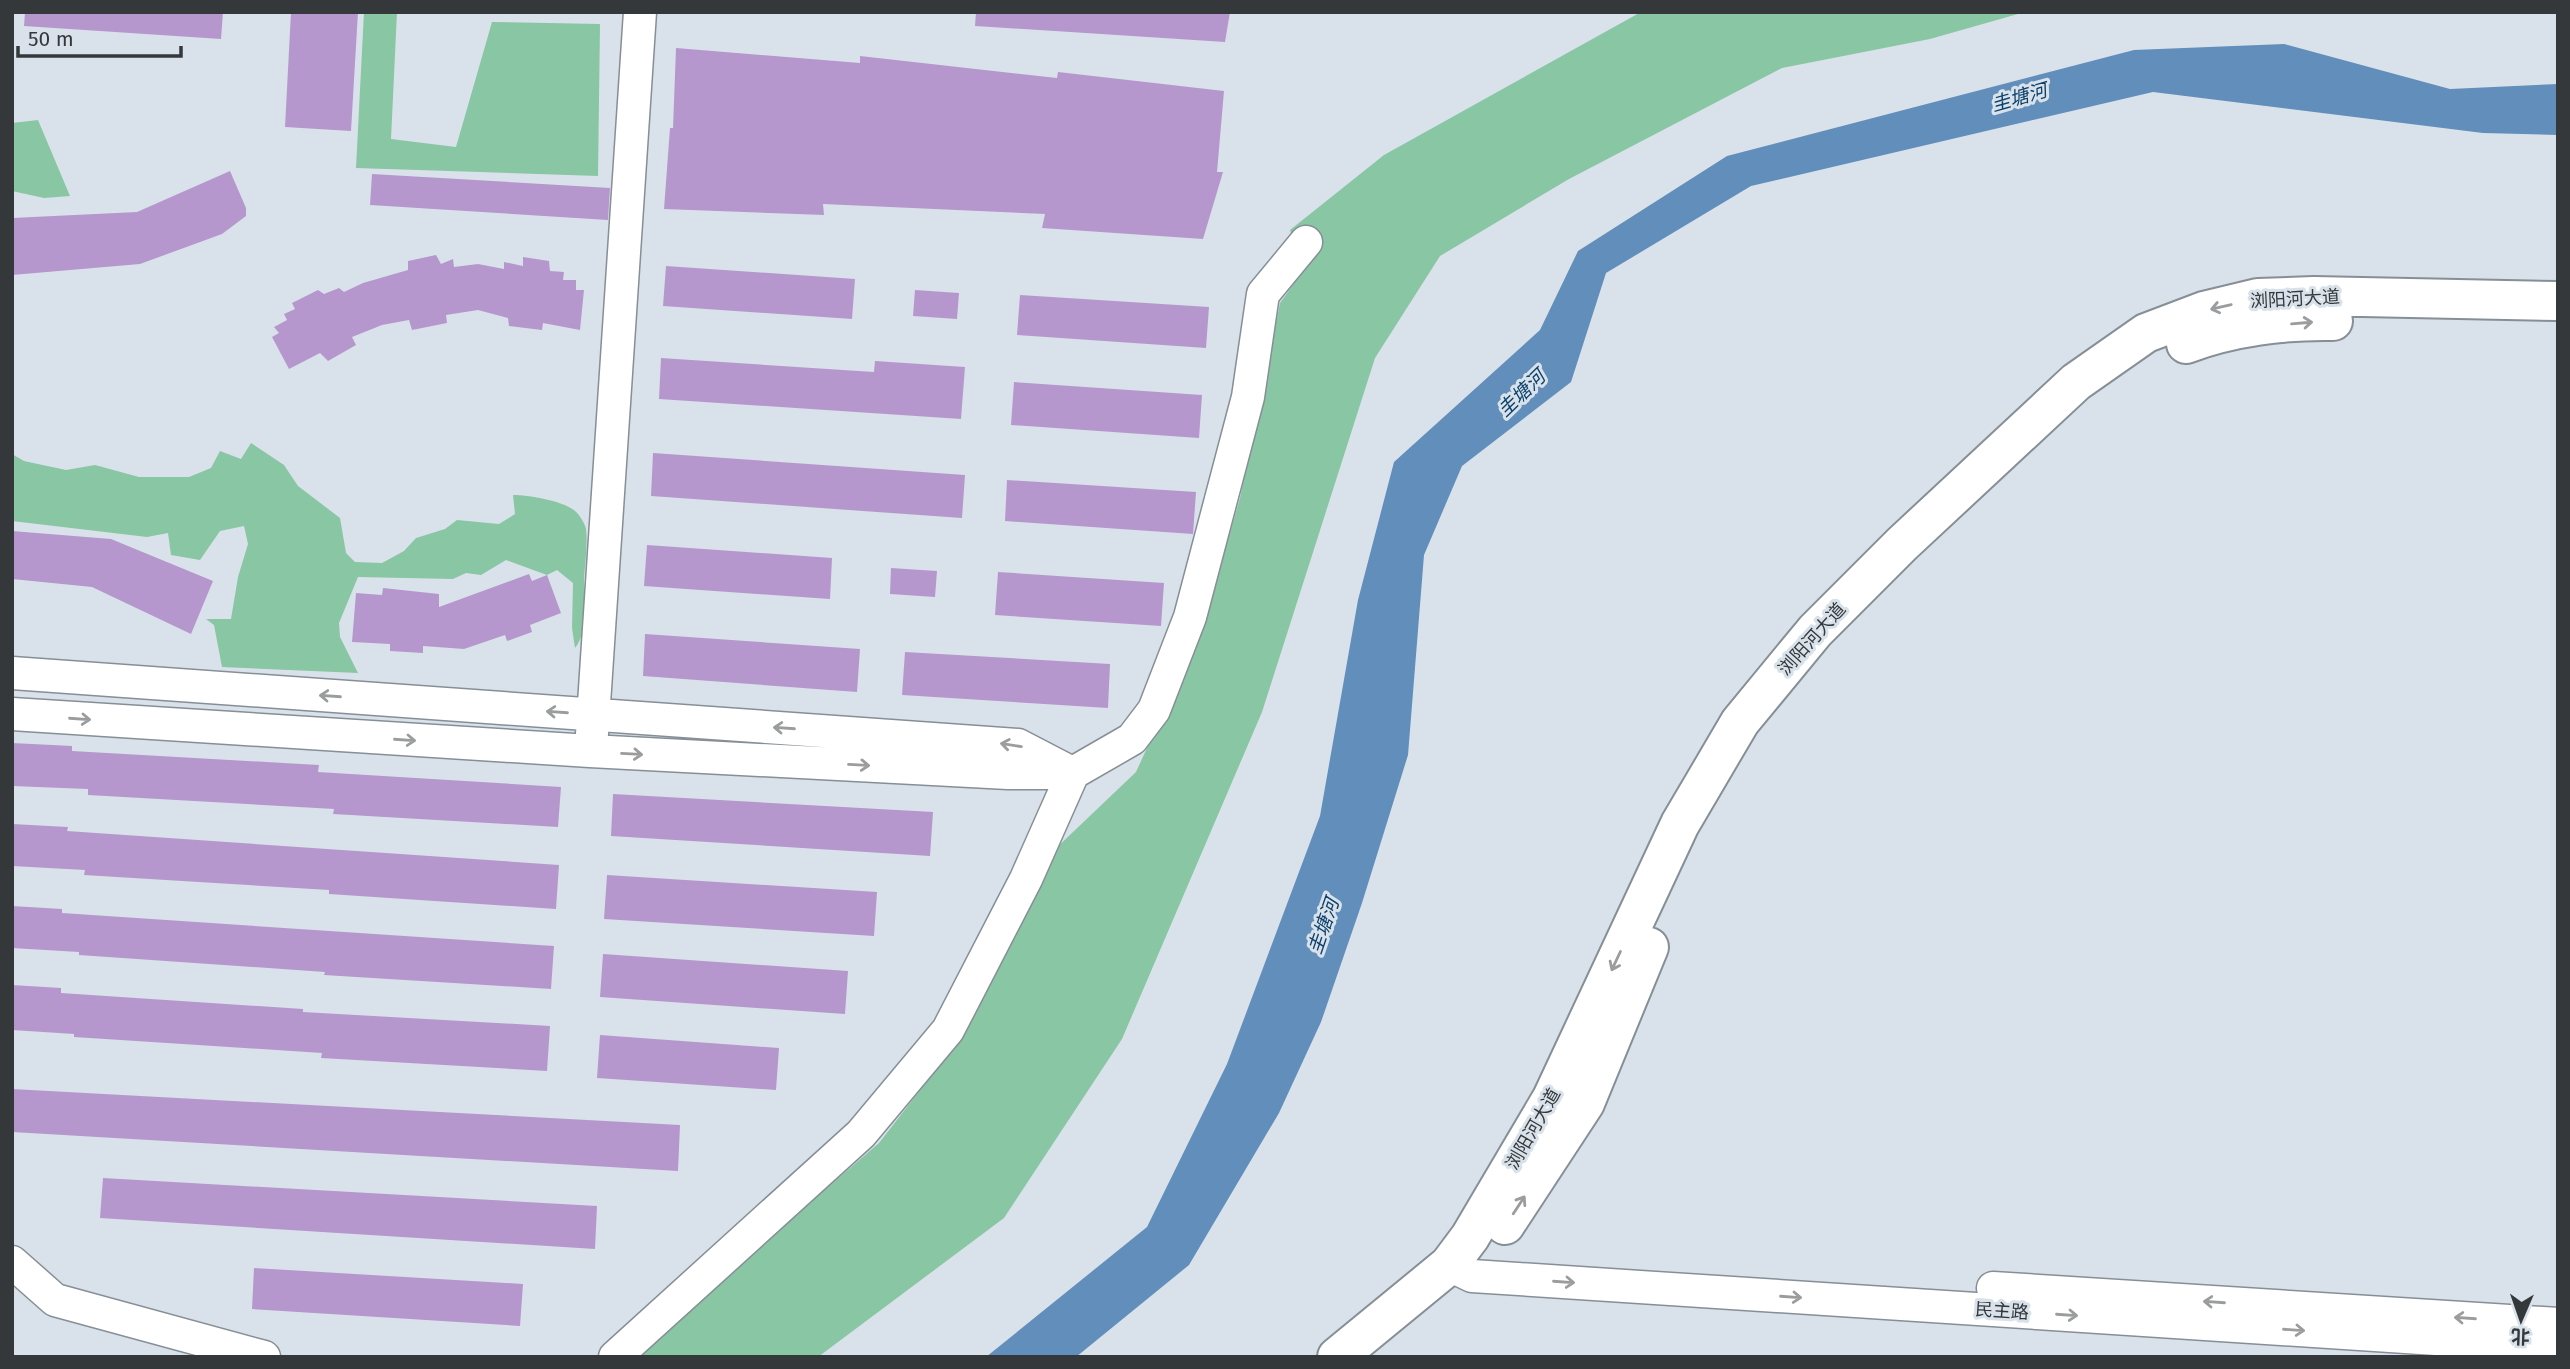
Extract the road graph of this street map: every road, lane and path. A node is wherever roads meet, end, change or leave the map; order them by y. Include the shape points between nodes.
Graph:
1 (640, 12) edge
2 (1306, 242) dead end
3 (2558, 301) edge
4 (2558, 325) edge
5 (12, 673) edge
6 (12, 714) edge
7 (594, 715) junction
8 (590, 751) junction
9 (1073, 773) junction
10 (1469, 1258) junction
11 (12, 1262) edge
12 (2558, 1324) edge
13 (2558, 1347) edge
14 (264, 1357) edge
15 (615, 1357) edge
16 (1337, 1357) edge
17 (1370, 1357) edge

1 - 7 street
2 - 9 street via 1263,293 1248,397 1190,617 1154,710 1132,739
3 -> 10 main road, 浏阳河大道 via 2258,298 2204,311 2146,333 2076,382 1815,631 1741,722 1680,824 1552,1098
10 -> 4 main road, 浏阳河大道 via 1585,1103 1700,824 1771,721 1863,613 2088,401 2157,355 2207,336 2267,325 2323,321
7 -> 5 street
6 -> 8 street
7 - 8 street
9 -> 7 street via 1018,745
8 -> 9 street
9 - 15 street via 1026,879 948,1030 862,1134
12 -> 10 street, 民主路
10 -> 13 street, 民主路
10 - 16 main road, 浏阳河大道
10 - 17 main road, 浏阳河大道 via 1437,1301
11 - 14 street via 55,1300

